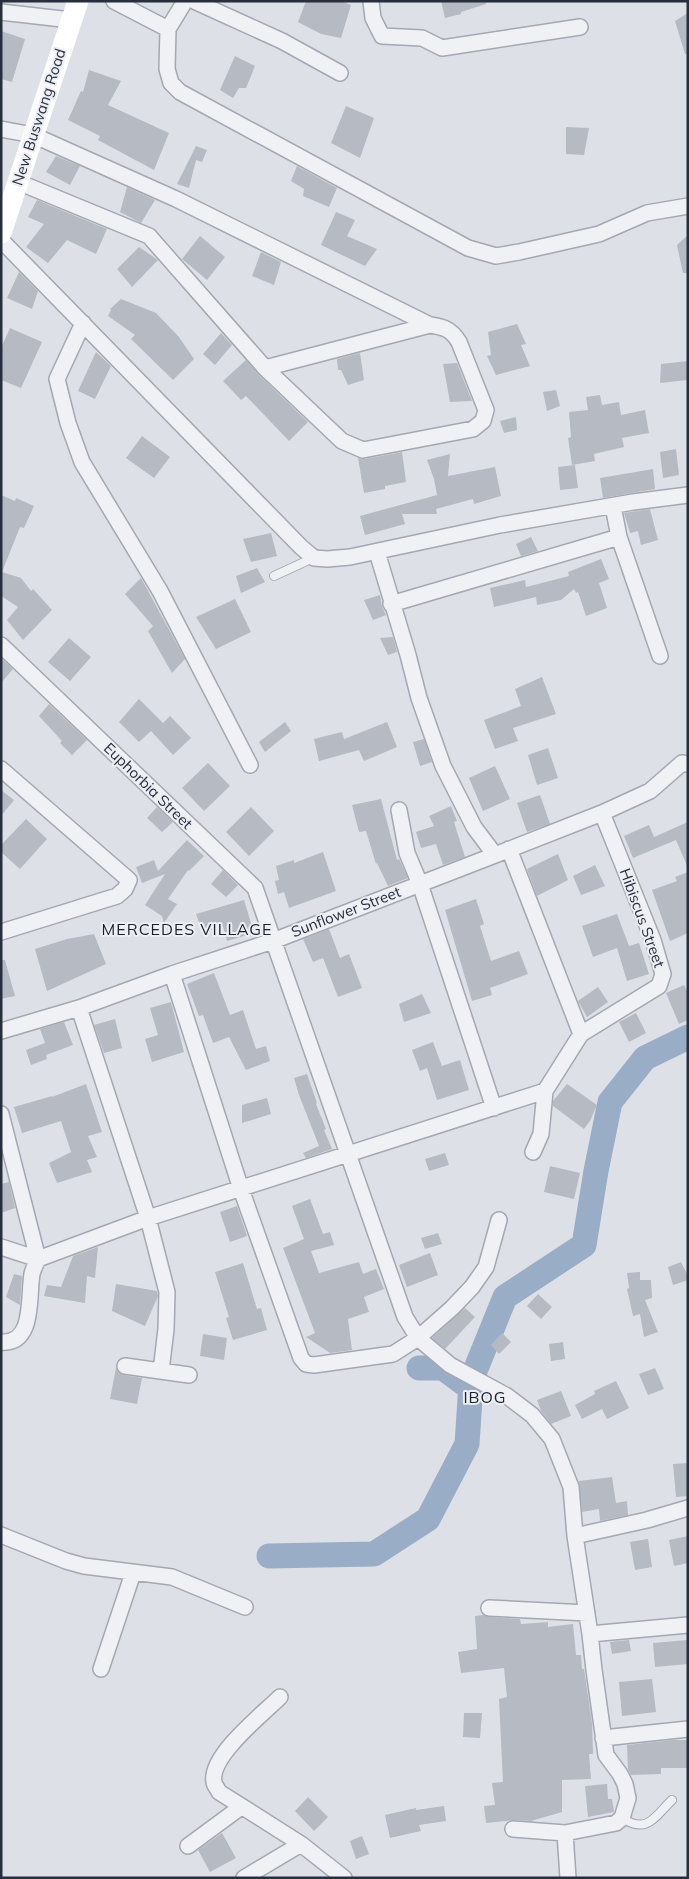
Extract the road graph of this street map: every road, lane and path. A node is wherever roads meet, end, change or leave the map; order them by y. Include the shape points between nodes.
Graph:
1 (114, 1) edge
2 (185, 1) edge
3 (194, 1) edge
4 (371, 1) edge
5 (74, 11) edge
6 (1, 12) edge
7 (580, 27) dead end
8 (168, 29) junction
9 (340, 73) dead end
10 (1, 129) edge
11 (33, 135) junction
12 (18, 182) junction
13 (688, 206) edge
14 (1, 234) edge
15 (1, 240) edge
16 (83, 323) junction
17 (430, 325) junction
18 (265, 368) junction
19 (688, 495) edge
20 (613, 506) junction
21 (619, 537) junction
22 (376, 552) junction
23 (314, 558) junction
24 (274, 576) dead end
25 (391, 604) junction
26 (1, 645) edge
27 (660, 656) dead end
28 (688, 764) edge
29 (250, 765) dead end
30 (1, 769) edge
31 (399, 810) dead end
32 (602, 813) junction
33 (510, 849) junction
34 (495, 856) junction
35 (420, 884) junction
36 (1, 932) edge
37 (272, 941) junction
38 (172, 974) junction
39 (79, 1008) junction
40 (1, 1031) edge
41 (581, 1034) junction
42 (546, 1092) junction
43 (494, 1108) junction
44 (1, 1114) edge
45 (532, 1152) dead end
46 (348, 1154) junction
47 (242, 1189) junction
48 (148, 1218) junction
49 (499, 1220) dead end
50 (1, 1248) edge
51 (38, 1259) junction
52 (418, 1338) junction
53 (1, 1342) edge
54 (125, 1366) dead end
55 (161, 1371) junction
56 (189, 1375) dead end
57 (688, 1508) edge
58 (1, 1535) edge
59 (575, 1536) junction
60 (133, 1573) junction
61 (245, 1607) dead end
62 (489, 1608) dead end
63 (587, 1613) junction
64 (688, 1625) edge
65 (590, 1634) junction
66 (101, 1669) dead end
67 (280, 1698) dead end
68 (688, 1729) edge
69 (603, 1738) junction
70 (672, 1800) dead end
71 (241, 1807) junction
72 (622, 1818) junction
73 (513, 1829) dead end
74 (565, 1833) junction
75 (301, 1844) junction
76 (188, 1846) dead end
77 (244, 1878) edge
78 (344, 1878) edge
79 (568, 1878) edge

1 - 8 street
2 - 8 street
3 - 9 street via 282,41
4 - 7 street via 373,18 382,36 422,38 442,48
5 - 6 street
5 - 11 street, New Buswang Road
8 - 13 street via 167,69 171,83 180,92 468,248 496,256 519,252 599,234 647,213
10 - 11 street
11 - 12 street, New Buswang Road
11 - 17 street via 176,199
12 - 14 street, New Buswang Road
12 - 18 street via 149,236
15 - 16 street
16 - 23 street
16 - 29 street via 57,379 82,462 160,591
17 - 18 street
17 - 18 street via 453,332 459,342 486,410 483,421 473,428 363,450 342,441
19 - 20 street
20 - 21 street
20 - 22 street via 500,525
21 - 25 street
21 - 27 street
22 - 23 street
22 - 25 street
23 - 24 lane
25 - 34 street via 443,766 470,819
26 - 37 street, Euphorbia Street via 255,888
28 - 32 street, Sunflower Street via 682,763 650,792
30 - 36 street via 128,880 126,889 117,896
31 - 35 street via 407,853
32 - 33 street, Sunflower Street
32 - 41 street, Hibiscus Street via 653,940 663,974 659,986
33 - 34 street, Sunflower Street
33 - 41 street
34 - 35 street, Sunflower Street
35 - 37 street, Sunflower Street
35 - 43 street
37 - 38 street, Sunflower Street
37 - 46 street, Euphorbia Street
38 - 39 street, Sunflower Street
38 - 47 street
39 - 40 street, Sunflower Street
39 - 48 street
41 - 42 street, Hibiscus Street
42 - 43 street
42 - 45 street via 541,1134
43 - 46 street
44 - 51 street
46 - 47 street
46 - 52 street, Euphorbia Street via 405,1317
47 - 48 street
47 - 52 street via 301,1358 306,1364 393,1354
48 - 51 street
48 - 55 street via 167,1292
49 - 52 street via 486,1267 452,1308
50 - 51 street
51 - 53 street via 32,1273 26,1326 22,1335 15,1340
52 - 59 street, Euphorbia Street via 450,1365 507,1396 532,1415 552,1439 571,1488
54 - 55 street
55 - 56 street
57 - 59 street
58 - 60 street via 66,1561
59 - 63 street, Euphorbia Street
60 - 61 street via 172,1578
60 - 66 street
62 - 63 street
63 - 65 street, Euphorbia Street
64 - 65 street
65 - 69 street, Euphorbia Street
67 - 71 street via 231,1744 216,1765 214,1782 219,1792
68 - 69 street
69 - 72 street, Euphorbia Street via 606,1755 625,1784 628,1798
70 - 72 lane via 649,1823 635,1824
71 - 75 street
71 - 76 street
72 - 74 street via 616,1823
73 - 74 street
74 - 79 street
75 - 77 street
75 - 78 street

